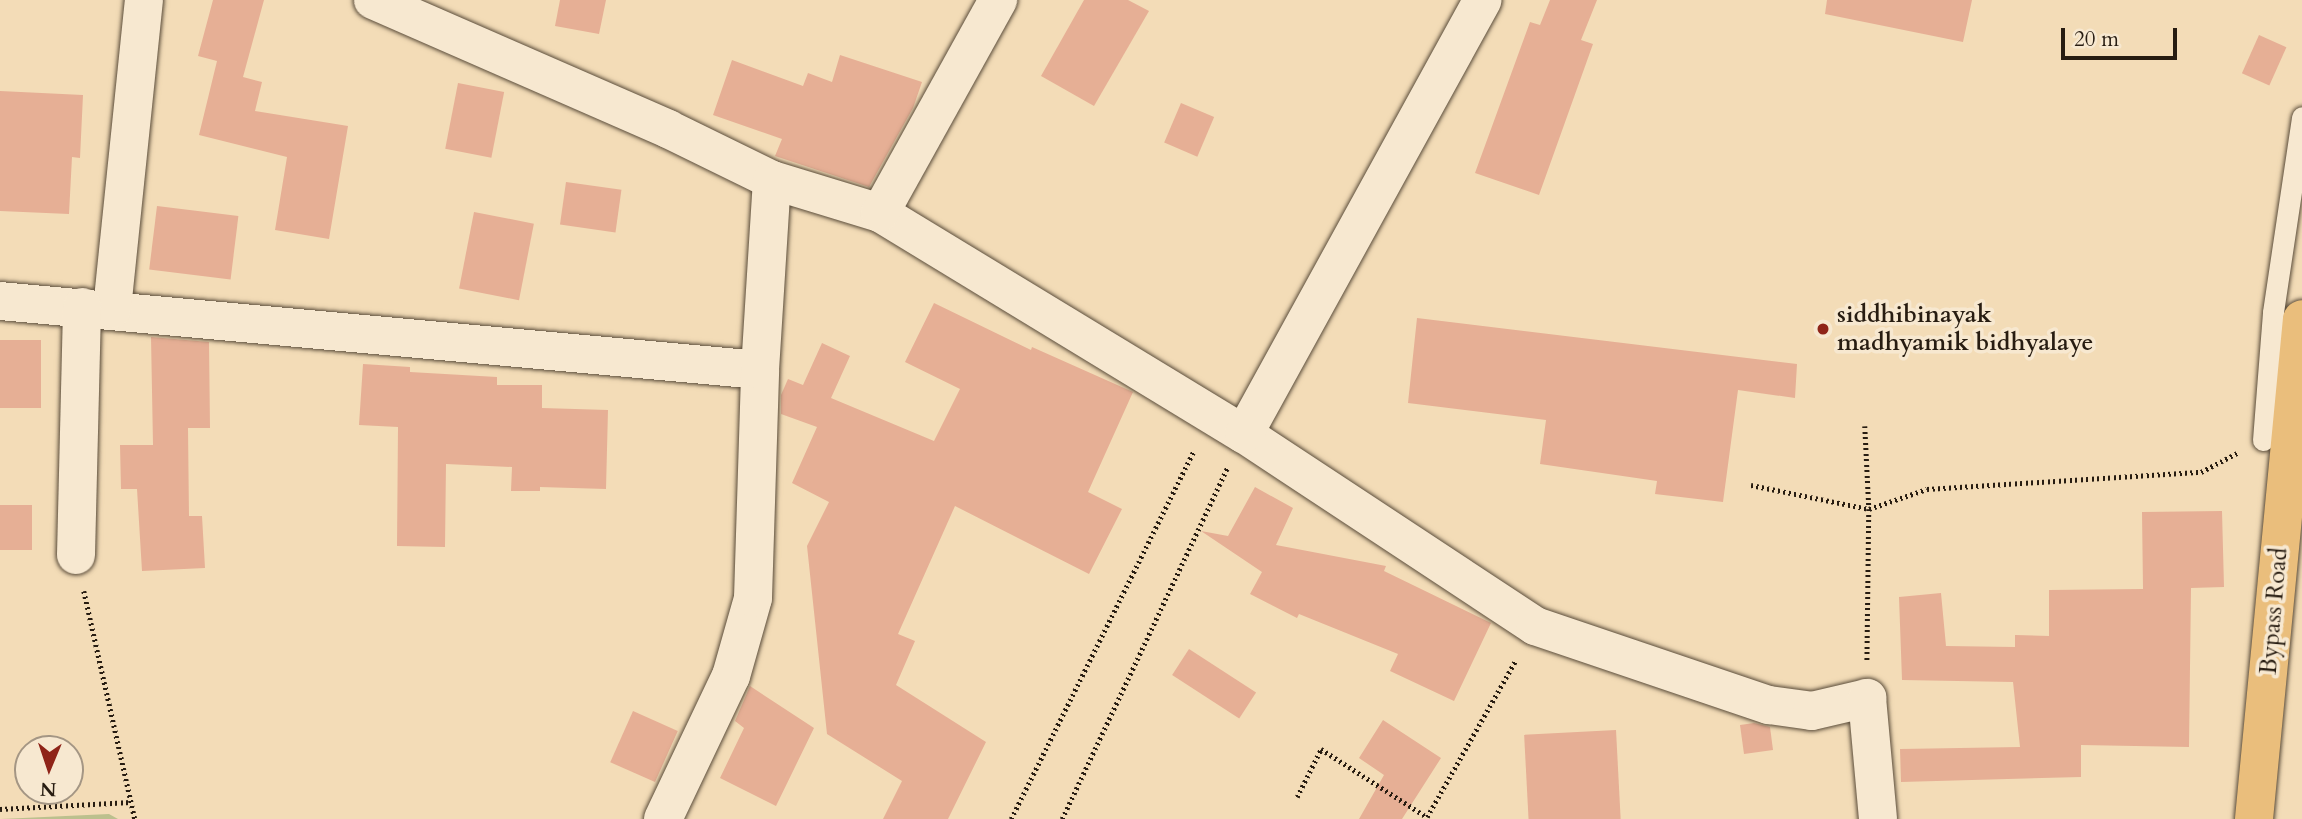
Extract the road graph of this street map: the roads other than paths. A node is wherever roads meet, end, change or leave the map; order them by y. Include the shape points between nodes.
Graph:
1 (144, 0) edge
2 (373, 0) edge
3 (998, 0) edge
4 (1483, 0) edge
5 (422, 10) edge
6 (2302, 117) edge
7 (772, 180) junction
8 (880, 213) junction
9 (0, 301) edge
10 (97, 308) junction
11 (2302, 319) edge
12 (760, 370) junction
13 (1228, 424) junction
14 (2263, 440) road end
15 (76, 555) road end
16 (663, 819) edge
17 (1878, 819) edge
18 (2254, 819) edge

1 - 10 street
2 - 5 street
3 - 8 street
4 - 13 street
5 - 7 street
6 - 14 lane via 2273,312
7 - 8 street
7 - 12 street
8 - 13 street
9 - 10 street
10 - 12 street
10 - 15 street
11 - 18 highway, Bypass Road
12 - 16 street via 753,598 731,676
13 - 17 street via 1535,626 1769,705 1812,711 1867,698

